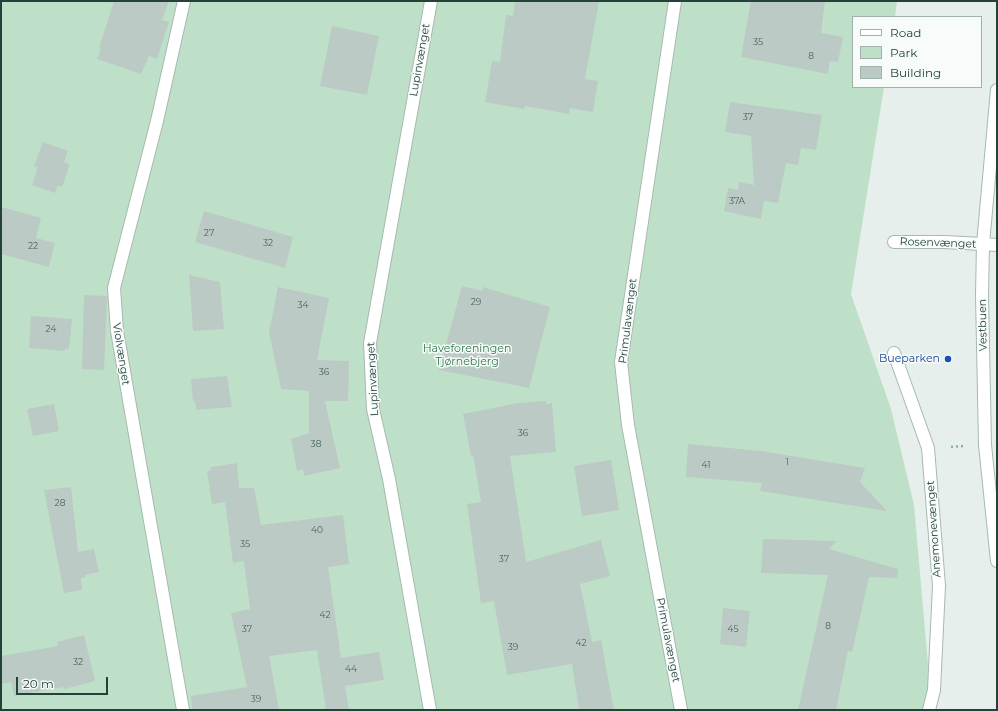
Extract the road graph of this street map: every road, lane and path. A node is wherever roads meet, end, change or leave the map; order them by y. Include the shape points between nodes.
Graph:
1 (184, 1) edge
2 (431, 1) edge
3 (675, 1) edge
4 (997, 90) edge
5 (894, 242) dead end
6 (983, 244) junction
7 (997, 245) edge
8 (894, 354) dead end
9 (985, 445) junction
10 (928, 448) junction
11 (997, 560) edge
12 (183, 710) edge
13 (430, 710) edge
14 (681, 710) edge
15 (929, 710) edge

1 - 12 street, Violvænget via 157,121 114,288 116,331
2 - 13 street, Lupinvænget via 370,343 373,409 389,479
3 - 14 street, Primulavænget via 621,362 628,426
4 - 6 street, Vestbuen
5 - 6 street, Rosenvænget
6 - 7 street
6 - 9 street, Vestbuen
8 - 10 street, Anemonevænget
9 - 10 path
9 - 11 street, Vestbuen
10 - 15 street, Anemonevænget via 939,586 934,690

